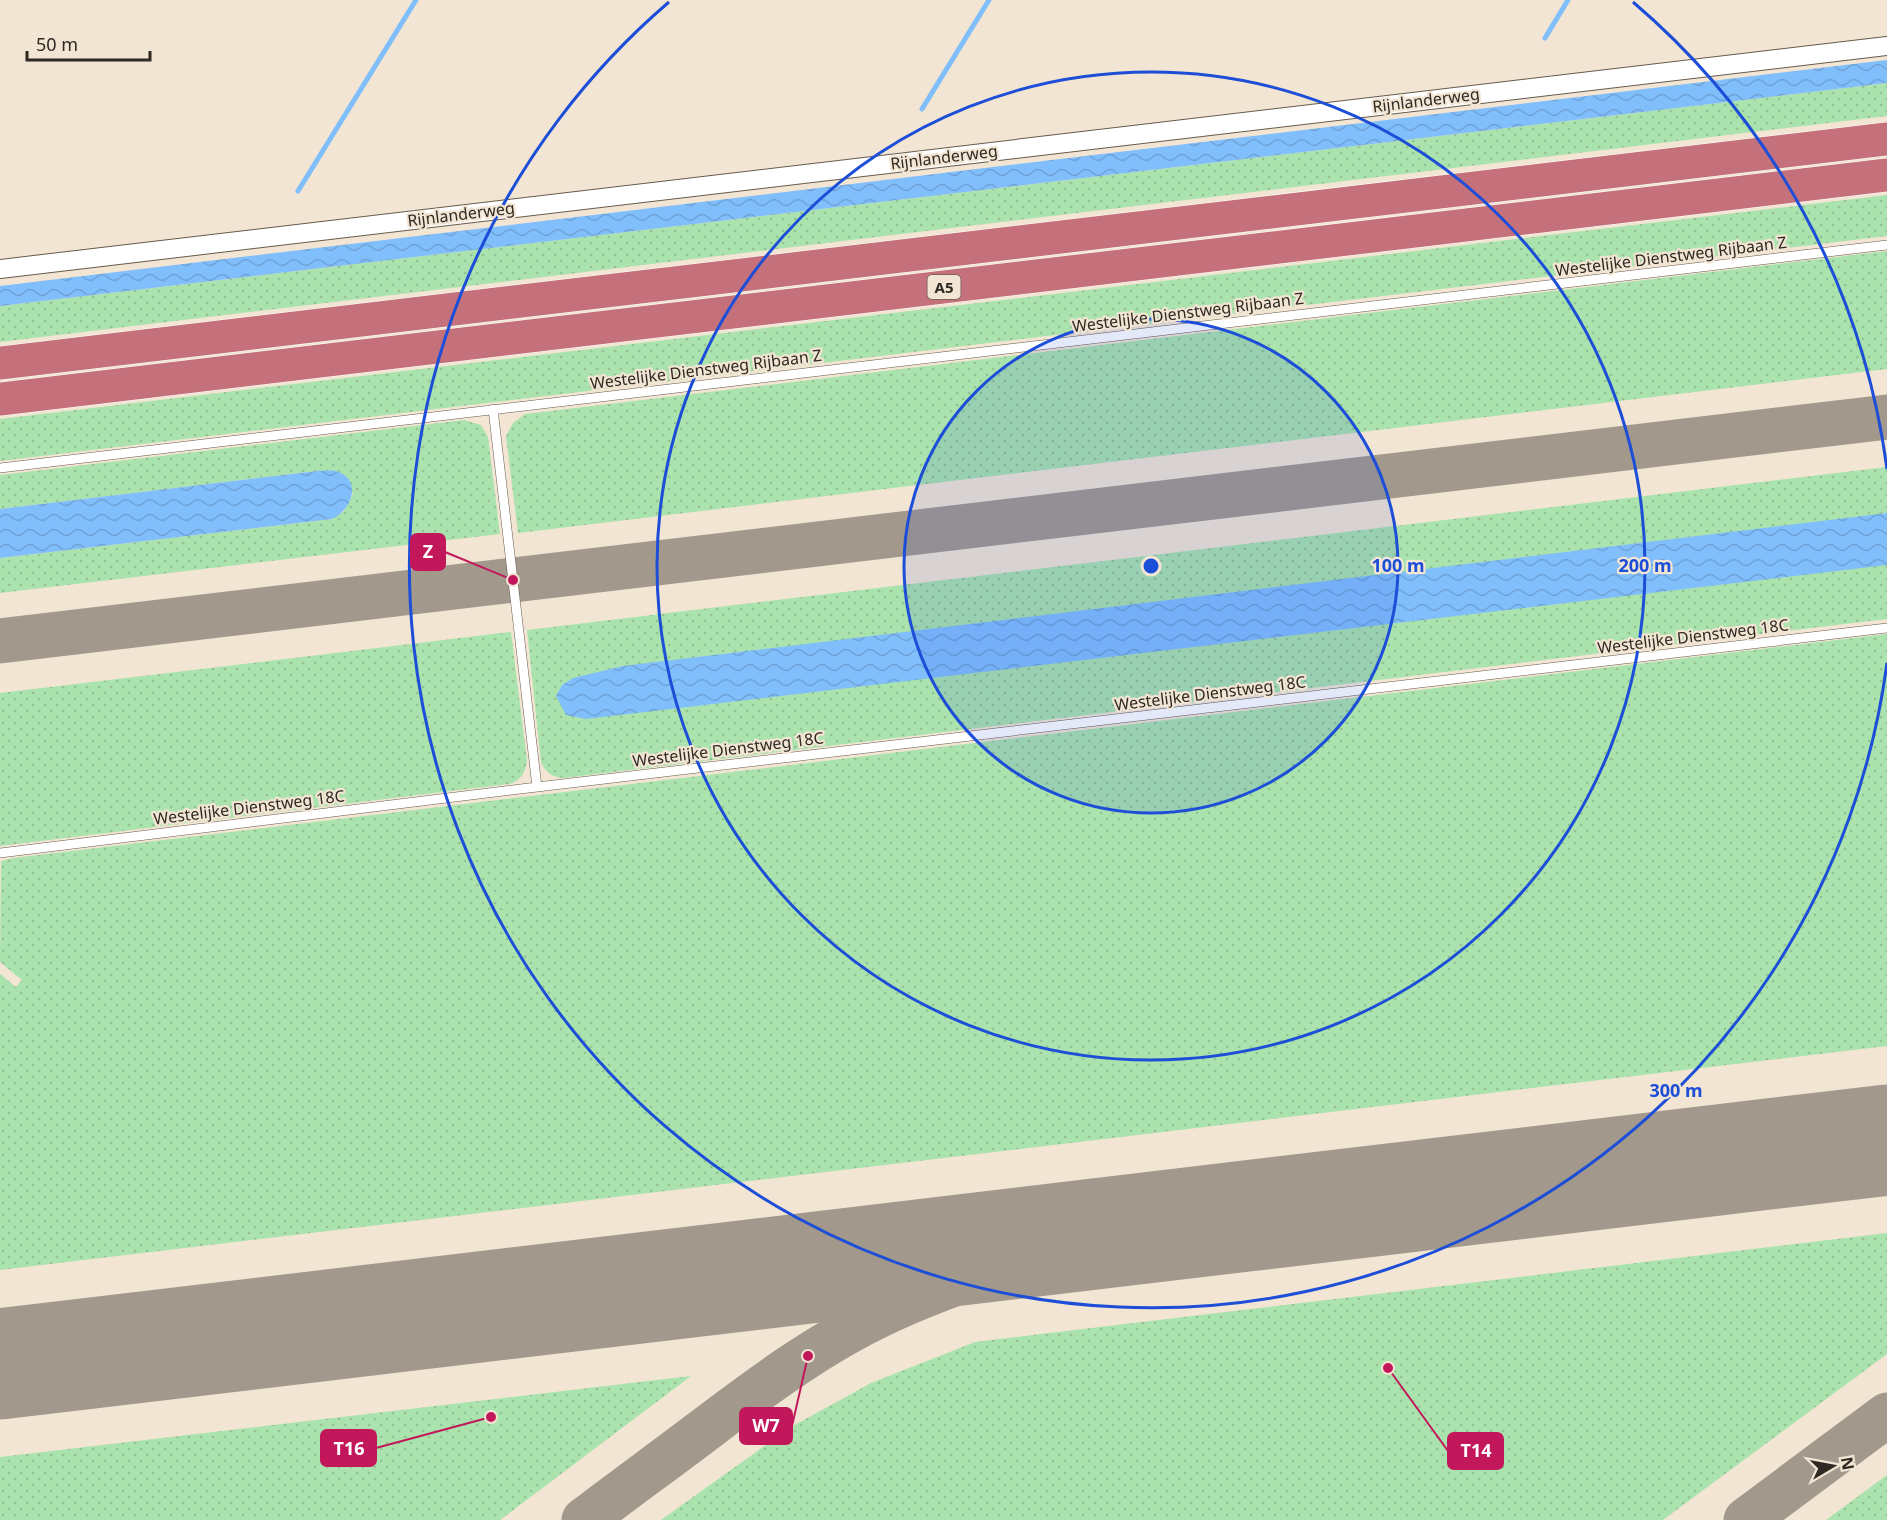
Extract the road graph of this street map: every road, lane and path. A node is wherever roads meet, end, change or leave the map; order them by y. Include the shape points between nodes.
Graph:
1 (1887, 46) edge
2 (1887, 139) edge
3 (1887, 175) edge
4 (1887, 245) edge
5 (0, 269) edge
6 (0, 363) edge
7 (0, 399) edge
8 (493, 409) junction
9 (0, 468) edge
10 (1887, 628) edge
11 (537, 787) junction
12 (0, 853) edge

1 - 5 street, Rijnlanderweg
2 - 6 highway, A5
3 - 7 highway, A5
4 - 8 lane, Westelijke Dienstweg Rijbaan Z
8 - 9 lane, Westelijke Dienstweg Rijbaan Z
8 - 11 lane
10 - 11 lane, Westelijke Dienstweg 18C
11 - 12 lane, Westelijke Dienstweg 18C

